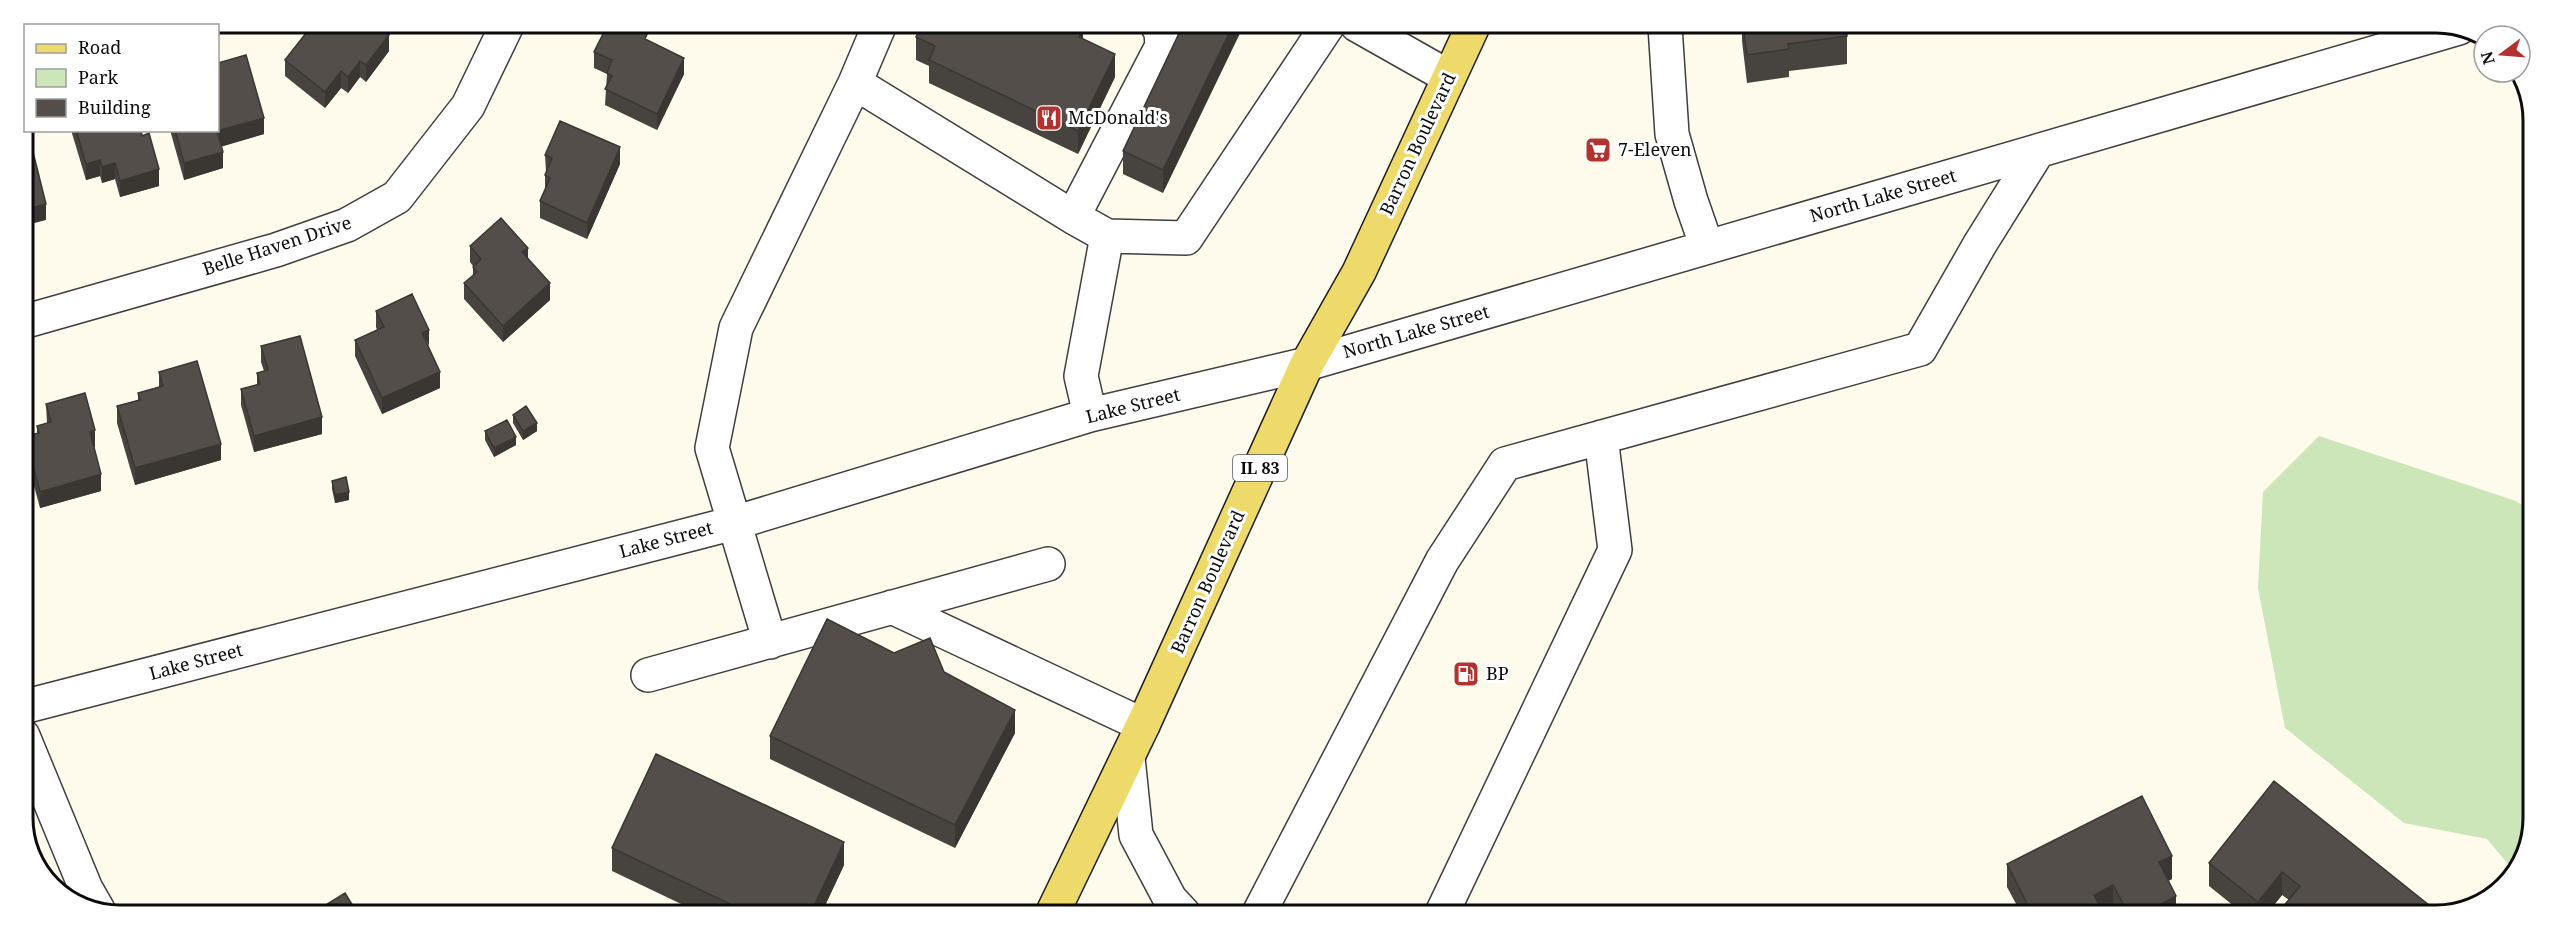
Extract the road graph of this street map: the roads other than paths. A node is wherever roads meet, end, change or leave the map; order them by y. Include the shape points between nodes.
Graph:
1 (503, 33) edge
2 (876, 33) edge
3 (1161, 33) edge
4 (1323, 33) edge
5 (1371, 33) edge
6 (1470, 33) edge
7 (1665, 33) edge
8 (2440, 33) edge
9 (1449, 77) junction
10 (855, 83) junction
11 (2038, 151) junction
12 (1073, 217) junction
13 (1107, 236) junction
14 (1707, 247) junction
15 (33, 319) edge
16 (1306, 364) junction
17 (1090, 415) junction
18 (1601, 437) junction
19 (734, 523) junction
20 (1048, 564) dead end
21 (892, 607) junction
22 (770, 642) junction
23 (648, 675) dead end
24 (33, 704) edge
25 (1143, 725) junction
26 (1128, 758) junction
27 (33, 760) edge
28 (92, 900) edge
29 (1056, 905) edge
30 (1176, 905) edge
31 (1263, 905) edge
32 (1446, 905) edge

1 - 15 street, Belle Haven Drive via 468,106 397,197 347,225 276,250
2 - 10 street
3 - 12 street via 1162,46
4 - 13 street via 1186,238
5 - 9 street
6 - 9 main road, Barron Boulevard / IL 83
7 - 14 street via 1672,134
8 - 11 street, North Lake Street
9 - 16 main road, Barron Boulevard / IL 83 via 1359,272
10 - 12 street
10 - 19 street via 736,328 712,448
11 - 14 street, North Lake Street
11 - 18 street via 1920,349
12 - 13 street
13 - 17 street via 1081,376
14 - 16 street, North Lake Street
16 - 17 street, Lake Street
16 - 25 main road, Barron Boulevard / IL 83
17 - 19 street, Lake Street
18 - 31 street via 1505,464 1442,561
18 - 32 street via 1615,550
19 - 22 street
19 - 24 street, Lake Street
20 - 21 street
21 - 22 street
21 - 25 street
22 - 23 street
25 - 26 main road, Barron Boulevard / IL 83
26 - 29 main road, Barron Boulevard / IL 83
26 - 30 street via 1136,836
27 - 28 street

